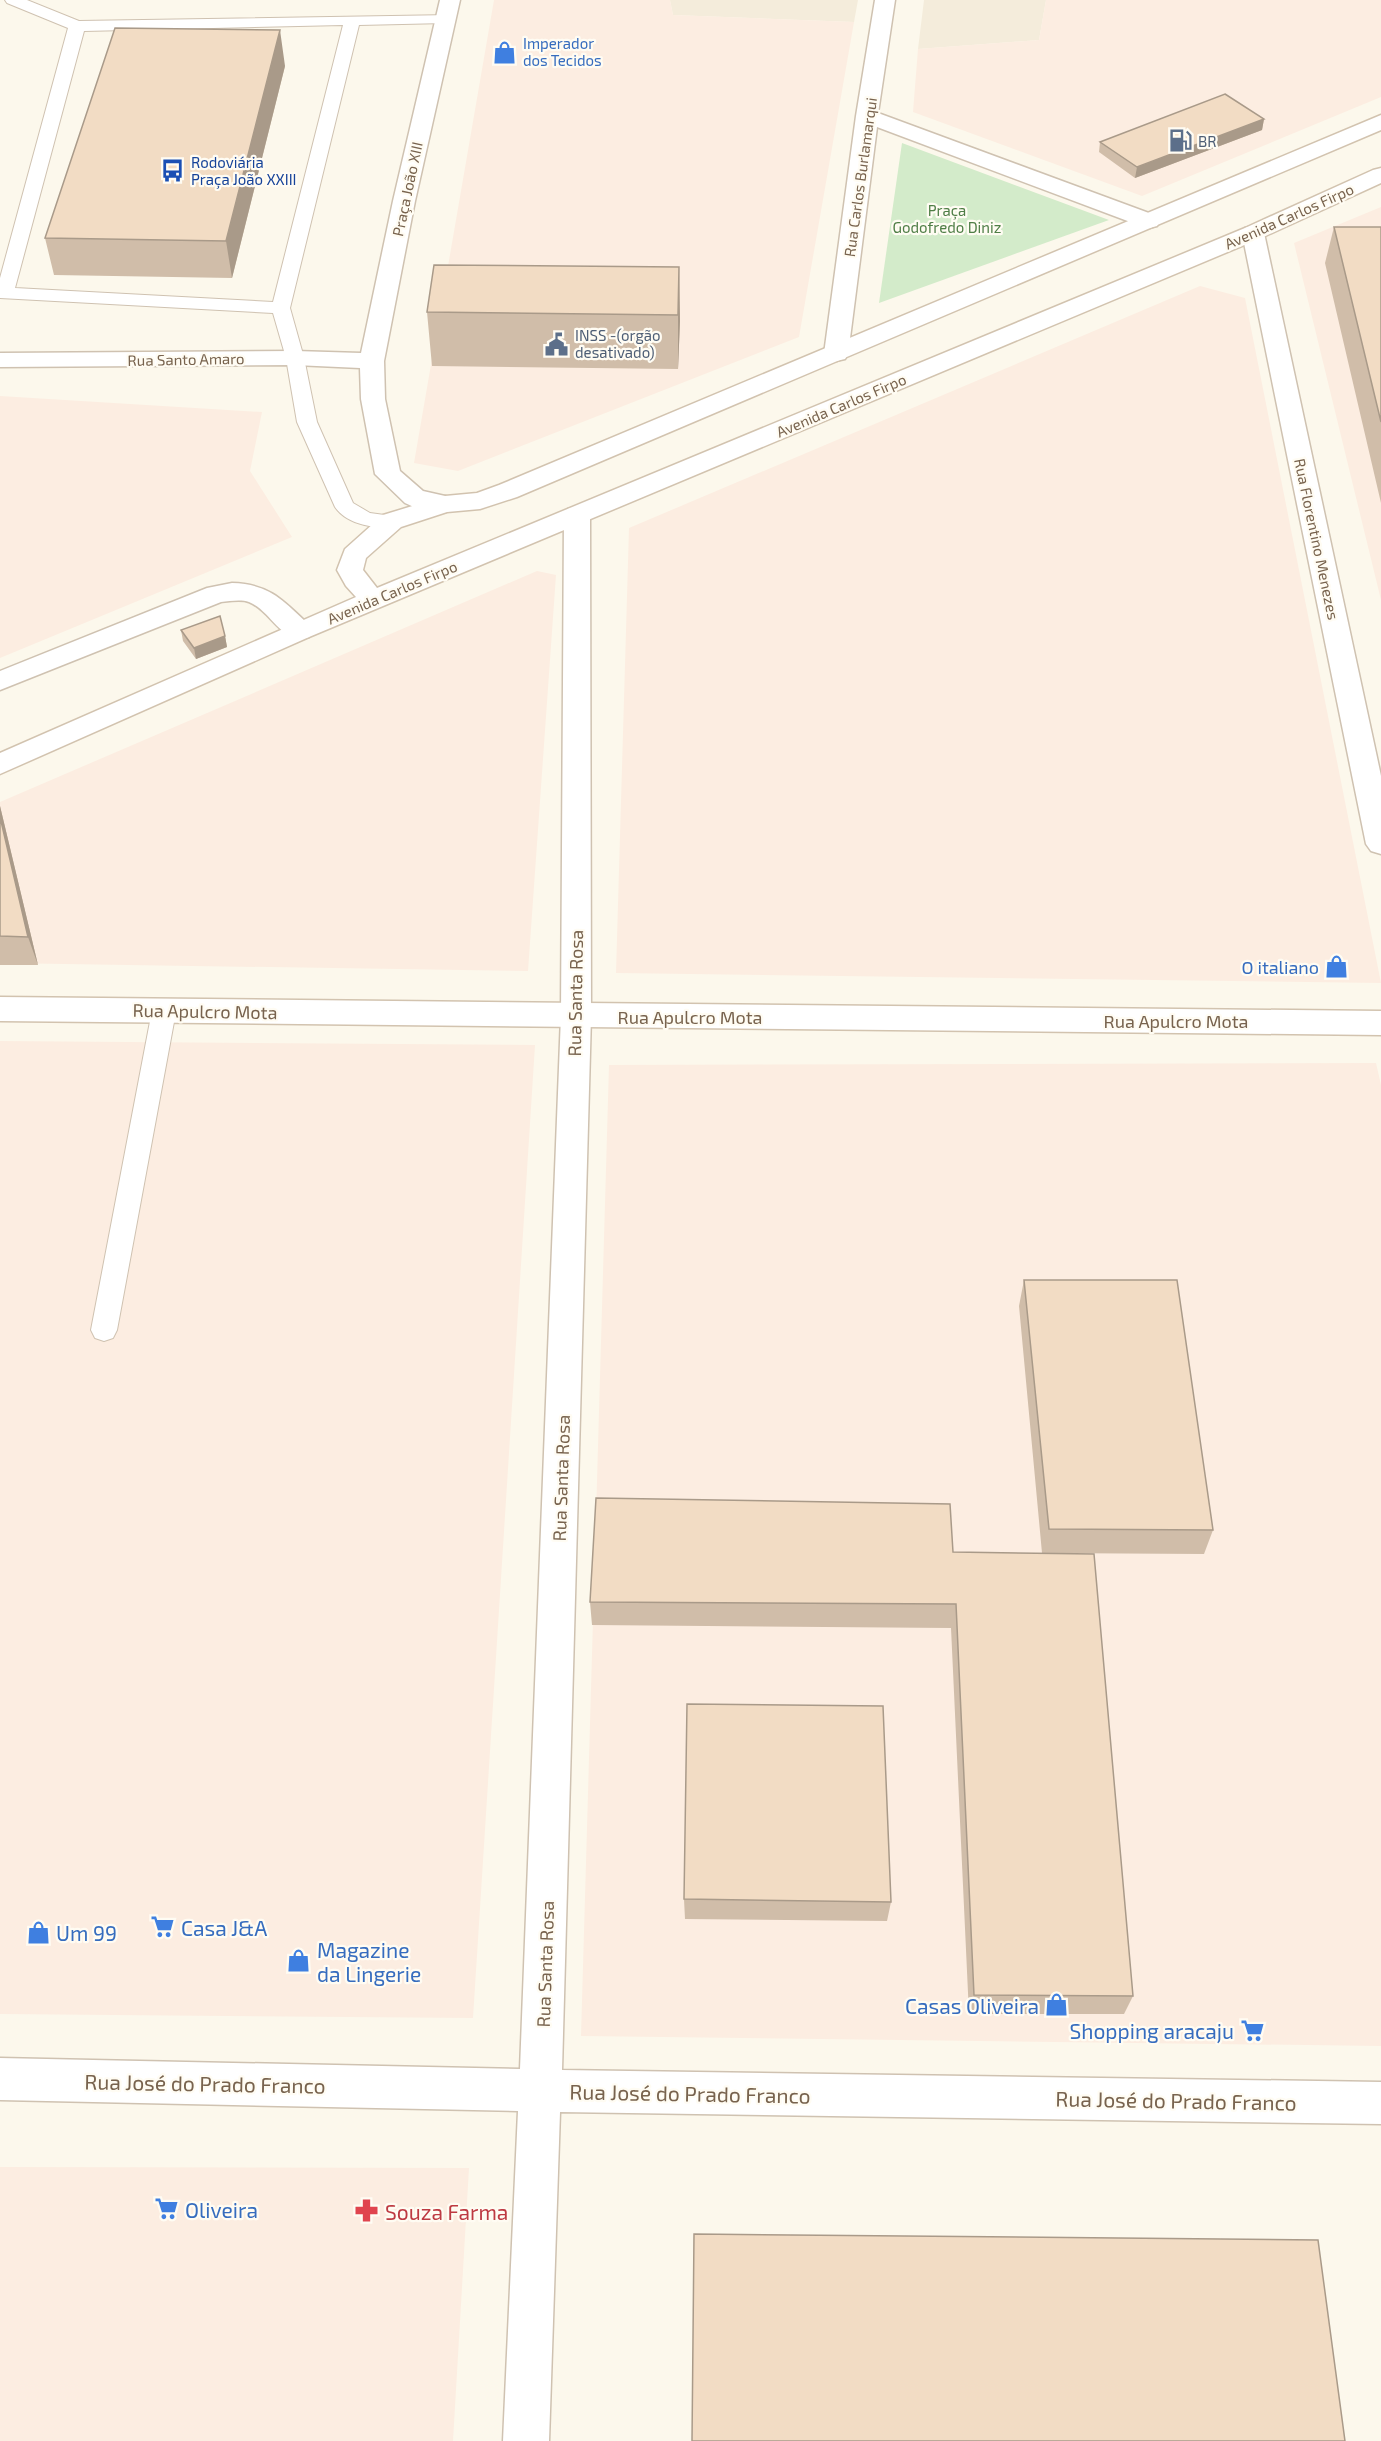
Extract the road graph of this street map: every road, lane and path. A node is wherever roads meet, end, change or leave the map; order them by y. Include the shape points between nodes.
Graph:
1 (13, 0) edge
2 (885, 0) edge
3 (448, 9) edge
4 (352, 21) junction
5 (77, 26) junction
6 (867, 116) junction
7 (1381, 122) edge
8 (1381, 175) edge
9 (1149, 221) junction
10 (1252, 233) junction
11 (2, 293) edge
12 (281, 308) junction
13 (836, 354) junction
14 (295, 358) junction
15 (0, 360) edge
16 (372, 361) junction
17 (444, 504) junction
18 (577, 515) junction
19 (392, 521) junction
20 (373, 600) junction
21 (299, 631) junction
22 (0, 681) edge
23 (0, 764) edge
24 (1381, 844) edge
25 (0, 1009) edge
26 (164, 1011) junction
27 (576, 1016) junction
28 (1381, 1023) edge
29 (104, 1330) dead end
30 (0, 2079) edge
31 (540, 2091) junction
32 (1381, 2103) edge
33 (526, 2441) edge

1 - 5 lane
2 - 6 street, Rua Carlos Burlamarqui
3 - 4 lane
3 - 16 street, Praça João XIII
4 - 5 lane
4 - 12 lane
5 - 11 lane
6 - 9 street
6 - 13 street, Rua Carlos Burlamarqui
7 - 9 street
8 - 10 street, Avenida Carlos Firpo
9 - 13 street
10 - 18 street, Avenida Carlos Firpo
10 - 24 street, Rua Florentino Menezes
11 - 12 lane
12 - 14 lane
13 - 17 street via 508,491 480,501
14 - 15 street, Rua Santo Amaro
14 - 16 street, Rua Santo Amaro
14 - 19 lane via 307,423 345,507 366,519
16 - 17 street, Praça João XIII via 373,399 388,474 414,497
17 - 19 street
18 - 20 street, Avenida Carlos Firpo
18 - 27 street, Rua Santa Rosa
19 - 20 street via 354,555 350,570
20 - 21 street, Avenida Carlos Firpo
21 - 22 street via 267,599 254,592 216,594
21 - 23 street, Avenida Carlos Firpo
25 - 26 street, Rua Apulcro Mota
26 - 27 street, Rua Apulcro Mota
26 - 29 lane
27 - 28 street, Rua Apulcro Mota
27 - 31 street, Rua Santa Rosa
30 - 31 street, Rua José do Prado Franco
31 - 32 street, Rua José do Prado Franco
31 - 33 street, Rua Santa Rosa

